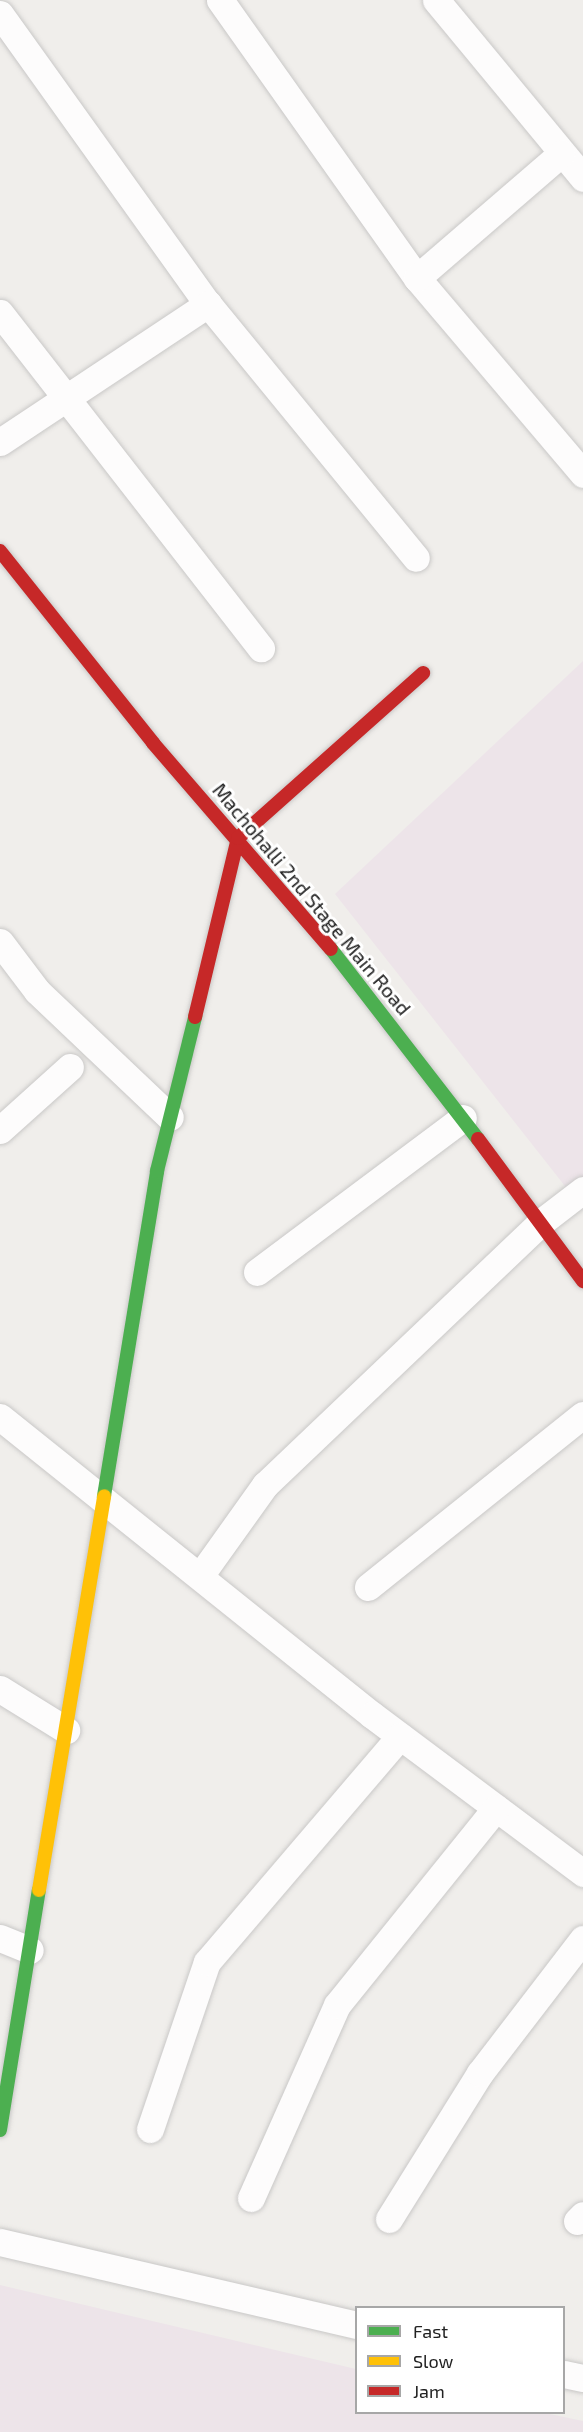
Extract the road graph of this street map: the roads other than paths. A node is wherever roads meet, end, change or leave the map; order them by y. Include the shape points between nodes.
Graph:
1 (220, 0) edge
2 (436, 0) edge
3 (0, 14) edge
4 (562, 153) junction
5 (583, 178) edge
6 (417, 278) junction
7 (208, 304) junction
8 (0, 313) edge
9 (66, 401) junction
10 (0, 442) edge
11 (583, 474) edge
12 (0, 551) edge
13 (416, 558) dead end
14 (261, 648) dead end
15 (423, 673) dead end
16 (238, 838) junction
17 (0, 942) edge
18 (69, 1067) dead end
19 (170, 1117) junction
20 (463, 1118) junction
21 (0, 1130) edge
22 (583, 1190) edge
23 (540, 1223) junction
24 (257, 1272) dead end
25 (583, 1281) edge
26 (583, 1415) edge
27 (0, 1416) edge
28 (104, 1498) junction
29 (200, 1576) junction
30 (368, 1587) dead end
31 (0, 1689) edge
32 (66, 1730) junction
33 (400, 1736) junction
34 (496, 1808) junction
35 (583, 1873) edge
36 (0, 1938) edge
37 (583, 1939) edge
38 (30, 1950) junction
39 (150, 2129) dead end
40 (0, 2130) edge
41 (251, 2198) dead end
42 (388, 2219) dead end
43 (0, 2242) edge
44 (355, 2325) edge
45 (565, 2374) edge
46 (583, 2378) edge

1 - 6 street
2 - 4 street
3 - 7 street
4 - 5 street
4 - 6 street
6 - 11 street
7 - 9 street
7 - 13 street
8 - 9 street
9 - 10 street
9 - 14 street
12 - 16 street, Machohalli 2nd Stage Main Road via 153,743
15 - 16 street
16 - 19 street
16 - 20 street, Machohalli 2nd Stage Main Road via 376,1001
17 - 19 street via 37,991
18 - 21 street
19 - 28 street
20 - 23 street, Machohalli 2nd Stage Main Road
20 - 24 street
22 - 23 street
23 - 25 street, Machohalli 2nd Stage Main Road
23 - 29 street via 265,1485
26 - 30 street
27 - 28 street
28 - 29 street
28 - 32 street
29 - 33 street
31 - 32 street
32 - 38 street
33 - 34 street
33 - 39 street via 207,1962
34 - 35 street
34 - 41 street via 337,2005
36 - 38 street
37 - 42 street via 480,2073
38 - 40 street
43 - 44 street
45 - 46 street

